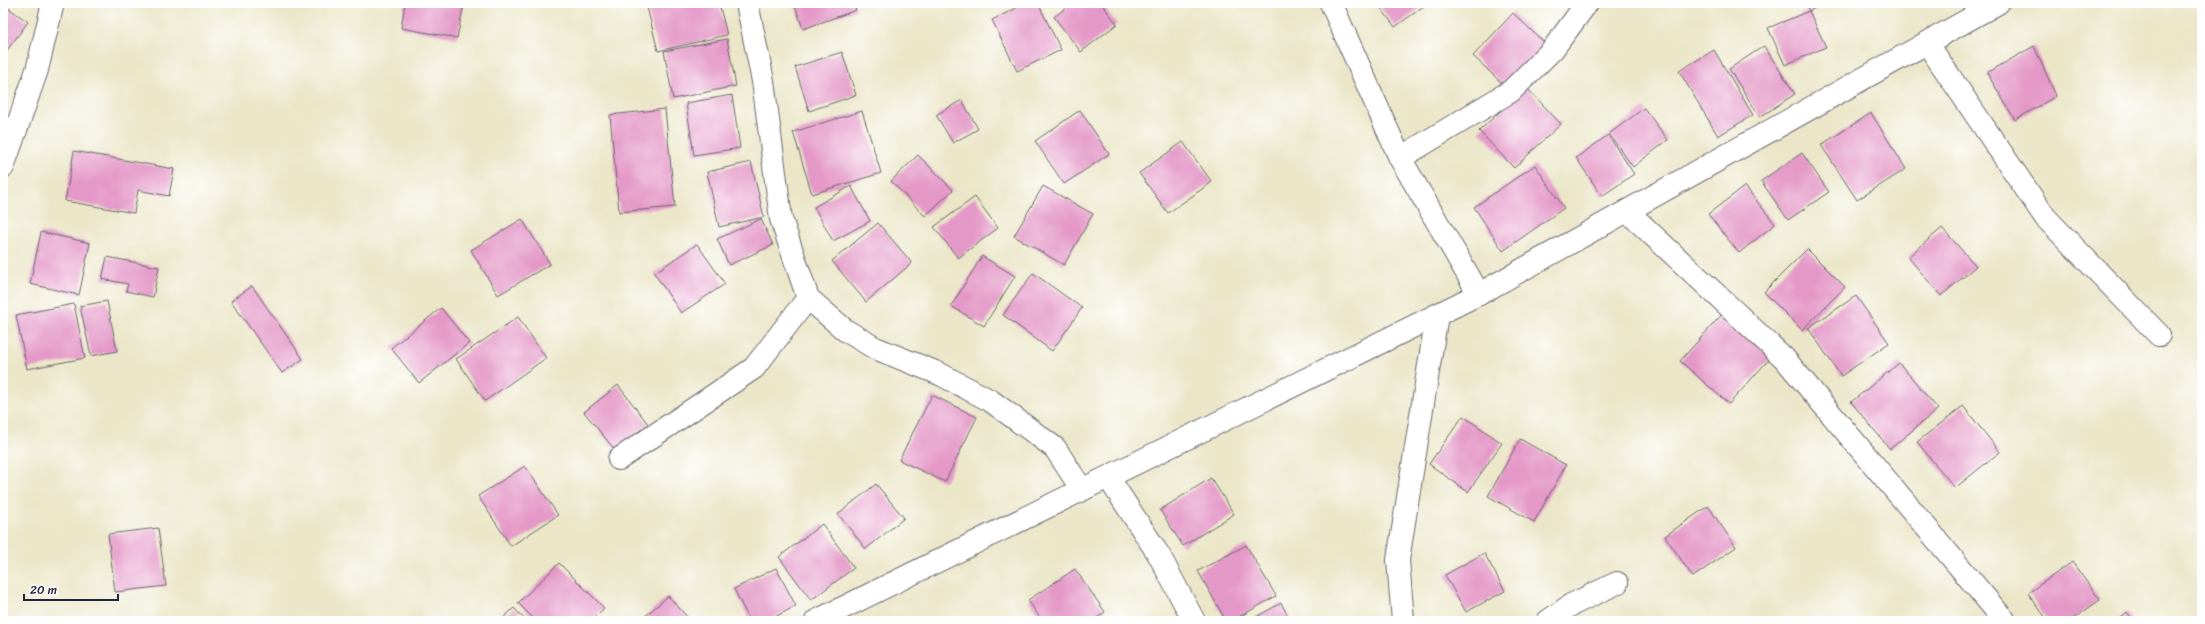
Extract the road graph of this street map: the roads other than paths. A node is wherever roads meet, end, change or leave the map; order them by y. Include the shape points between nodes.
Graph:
1 (53, 3) edge
2 (747, 3) edge
3 (1331, 3) edge
4 (1587, 3) edge
5 (1998, 3) edge
6 (1927, 43) junction
7 (1400, 158) junction
8 (3, 167) edge
9 (1627, 211) junction
10 (1479, 294) junction
11 (808, 298) junction
12 (1437, 315) junction
13 (2159, 335) dead end
14 (619, 459) dead end
15 (1108, 477) junction
16 (1082, 490) junction
17 (1617, 582) dead end
18 (849, 614) edge
19 (816, 621) edge
20 (1194, 621) edge
21 (1403, 621) edge
22 (1548, 621) edge
23 (2005, 621) edge

1 - 8 street via 37,70
2 - 11 street via 763,81 781,219
3 - 7 street
4 - 7 street via 1553,49 1511,91
5 - 6 street
6 - 9 street
6 - 13 street via 2045,218
7 - 10 street
9 - 10 street
9 - 23 street via 1784,358
10 - 12 street
11 - 14 street via 754,368
11 - 16 street via 845,330 875,348 940,374 991,401 1055,448
12 - 15 street
12 - 21 street via 1398,560
15 - 16 street
15 - 20 street via 1159,555
16 - 18 street
17 - 22 street via 1571,605
18 - 19 street

